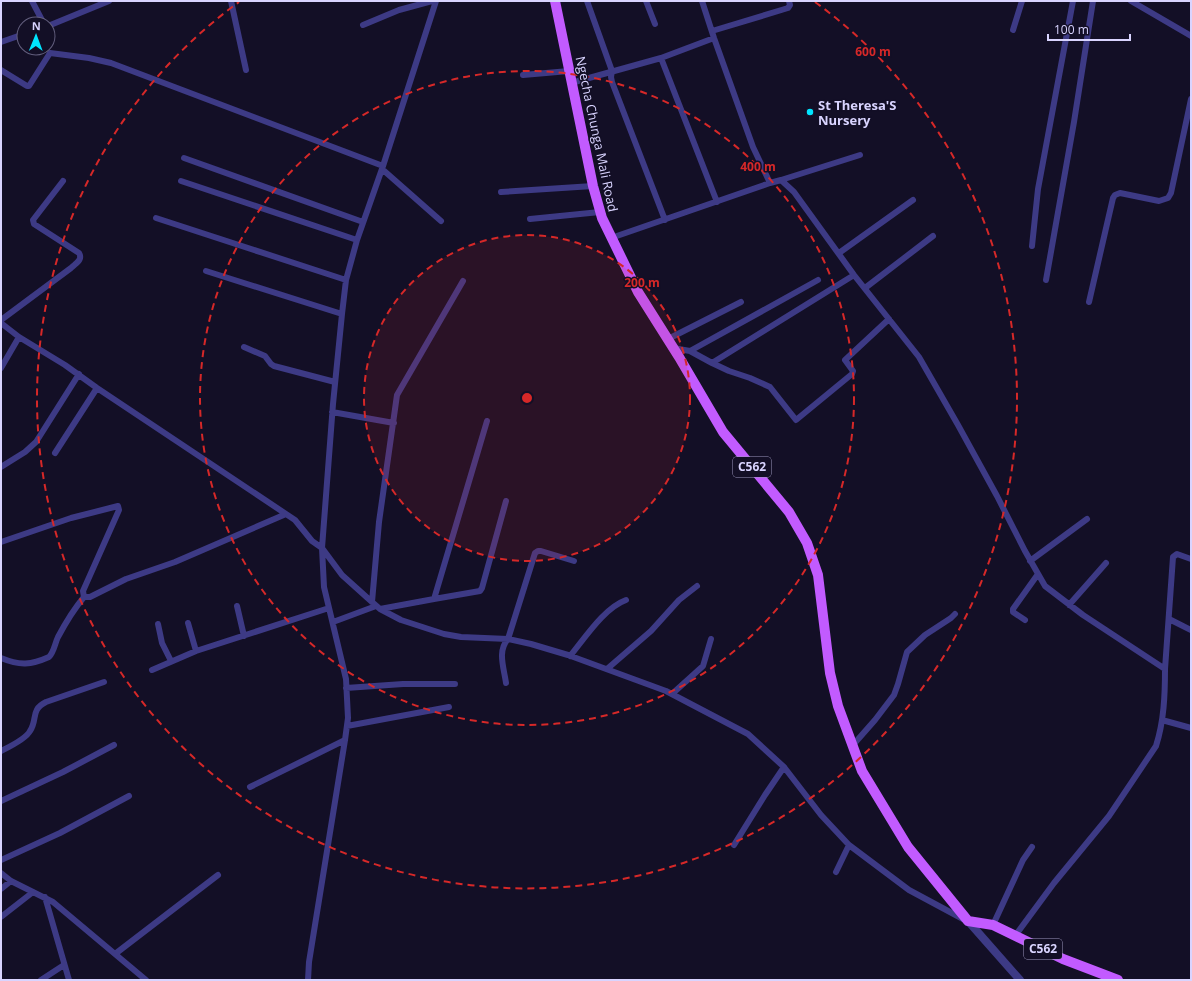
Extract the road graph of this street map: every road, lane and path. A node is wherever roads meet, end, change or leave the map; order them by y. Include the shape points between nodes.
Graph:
1 (32, 1) edge
2 (109, 1) edge
3 (231, 1) edge
4 (432, 1) edge
5 (436, 1) edge
6 (555, 1) edge
7 (587, 1) edge
8 (646, 1) edge
9 (702, 1) edge
10 (789, 1) edge
11 (1022, 1) edge
12 (1073, 1) edge
13 (1093, 1) edge
14 (1131, 1) edge
15 (40, 16) edge
16 (56, 23) edge
17 (655, 24) dead end
18 (363, 25) dead end
19 (1013, 30) dead end
20 (712, 31) junction
21 (1191, 36) edge
22 (16, 37) edge
23 (714, 38) junction
24 (1, 42) edge
25 (661, 58) junction
26 (1, 70) edge
27 (246, 70) dead end
28 (569, 71) junction
29 (612, 71) junction
30 (522, 75) dead end
31 (571, 83) junction
32 (1191, 99) edge
33 (860, 156) dead end
34 (184, 158) dead end
35 (382, 168) junction
36 (781, 180) junction
37 (63, 181) dead end
38 (181, 181) dead end
39 (770, 183) junction
40 (593, 186) junction
41 (501, 192) dead end
42 (913, 200) dead end
43 (717, 202) junction
44 (600, 212) junction
45 (156, 218) dead end
46 (530, 219) dead end
47 (665, 220) junction
48 (441, 221) dead end
49 (363, 222) junction
50 (933, 236) dead end
51 (611, 238) junction
52 (357, 240) junction
53 (1032, 246) dead end
54 (839, 253) junction
55 (206, 271) dead end
56 (854, 275) junction
57 (346, 280) junction
58 (463, 280) dead end
59 (818, 280) dead end
60 (1046, 280) dead end
61 (865, 288) junction
62 (741, 302) dead end
63 (1089, 302) dead end
64 (342, 314) junction
65 (889, 319) junction
66 (1, 323) edge
67 (18, 336) junction
68 (670, 343) junction
69 (244, 347) dead end
70 (690, 351) junction
71 (712, 363) junction
72 (1, 368) edge
73 (79, 374) junction
74 (335, 382) junction
75 (97, 388) junction
76 (332, 412) junction
77 (487, 422) dead end
78 (394, 423) junction
79 (55, 453) dead end
80 (1, 467) edge
81 (506, 501) dead end
82 (286, 514) junction
83 (1087, 519) dead end
84 (1, 542) edge
85 (322, 548) junction
86 (1191, 559) edge
87 (574, 561) dead end
88 (1030, 561) junction
89 (1106, 563) dead end
90 (1038, 574) junction
91 (697, 586) dead end
92 (84, 597) junction
93 (434, 599) junction
94 (626, 600) dead end
95 (1069, 605) junction
96 (237, 606) dead end
97 (376, 606) junction
98 (330, 608) junction
99 (955, 614) dead end
100 (1169, 619) junction
101 (1025, 620) dead end
102 (332, 622) junction
103 (188, 623) dead end
104 (158, 624) dead end
105 (1191, 630) edge
106 (244, 636) junction
107 (711, 638) dead end
108 (508, 639) junction
109 (196, 651) junction
110 (570, 656) junction
111 (1, 658) edge
112 (171, 661) junction
113 (1165, 669) junction
114 (152, 670) dead end
115 (607, 670) junction
116 (104, 682) dead end
117 (506, 683) dead end
118 (455, 684) dead end
119 (346, 688) junction
120 (672, 694) junction
121 (449, 706) dead end
122 (1162, 720) junction
123 (347, 726) junction
124 (1191, 728) edge
125 (345, 740) junction
126 (114, 745) dead end
127 (853, 745) junction
128 (1, 751) edge
129 (784, 767) junction
130 (250, 787) dead end
131 (129, 796) dead end
132 (1, 801) edge
133 (734, 845) dead end
134 (849, 845) junction
135 (1032, 847) dead end
136 (1, 860) edge
137 (836, 872) dead end
138 (1, 873) edge
139 (218, 876) dead end
140 (11, 880) junction
141 (1, 888) edge
142 (33, 892) junction
143 (45, 897) junction
144 (1, 917) edge
145 (968, 921) junction
146 (993, 925) junction
147 (1015, 936) junction
148 (115, 954) junction
149 (64, 965) junction
150 (41, 980) edge
151 (69, 980) edge
152 (146, 980) edge
153 (308, 980) edge
154 (1020, 980) edge
155 (1118, 980) edge

1 - 15 street
2 - 16 street
3 - 27 street
4 - 18 street via 398,10
5 - 35 street
6 - 28 main road, Ngecha Chunga Mali Road / C562
7 - 29 street
8 - 17 street
9 - 20 street
10 - 20 street via 788,8
11 - 19 street
12 - 53 street via 1038,189
13 - 60 street
14 - 21 street
20 - 23 street
22 - 24 street
23 - 25 street
23 - 39 street via 753,147
25 - 29 street
25 - 43 street
26 - 35 street via 29,86 50,53 111,63
28 - 30 street
28 - 31 main road, Ngecha Chunga Mali Road / C562
29 - 31 street
29 - 47 street via 612,82
31 - 40 main road, Ngecha Chunga Mali Road / C562
32 - 63 street via 1168,198 1159,201 1120,193 1113,198
33 - 36 street
34 - 49 street
35 - 48 street
35 - 49 street
36 - 39 street
36 - 54 street via 794,192
37 - 66 street via 33,222 79,253 80,259
38 - 52 street
39 - 43 street
40 - 41 street
40 - 44 main road, Ngecha Chunga Mali Road / C562
42 - 54 street
43 - 47 street
44 - 46 street
44 - 51 main road, Ngecha Chunga Mali Road / C562
45 - 57 street
47 - 51 street
49 - 52 street
50 - 61 street
51 - 68 main road, Ngecha Chunga Mali Road / C562 via 638,292
52 - 57 street
54 - 56 street
55 - 64 street
56 - 61 street
56 - 71 street
57 - 64 street
58 - 78 street via 398,395
59 - 70 street
61 - 65 street
62 - 68 street
64 - 74 street
65 - 71 street via 845,360 854,371 852,374 796,420 770,387
65 - 88 street via 928,370
66 - 67 street
67 - 72 street
67 - 73 street
68 - 70 street
68 - 127 main road, Ngecha Chunga Mali Road / C562 via 723,432 789,512 807,543 818,575 830,673 838,706
69 - 74 street via 265,356 274,366
70 - 71 street
73 - 75 street
73 - 80 street via 36,442
74 - 76 street
75 - 79 street
75 - 82 street
76 - 78 street
76 - 85 street
77 - 93 street
78 - 97 street via 379,522
81 - 93 street via 480,591
82 - 85 street
82 - 92 street via 175,562
83 - 88 street
84 - 92 street via 71,518 118,506 119,510 83,591
85 - 97 street via 342,575
85 - 98 street via 324,587
86 - 100 street via 1177,554 1173,557
87 - 108 street via 541,551 535,553
88 - 90 street
89 - 95 street
90 - 95 street via 1045,586
90 - 101 street via 1013,610
91 - 115 street
92 - 111 street via 74,609 52,655 30,664 13,664
93 - 97 street
94 - 110 street via 609,610
95 - 113 street
96 - 106 street
97 - 102 street
97 - 108 street via 401,620 444,634
98 - 102 street
98 - 106 street
99 - 127 street via 925,635 907,652 894,695
100 - 105 street
100 - 113 street
102 - 119 street
103 - 109 street
104 - 112 street via 162,643
106 - 109 street
107 - 120 street via 702,666
108 - 110 street
108 - 117 street via 501,655
109 - 112 street
110 - 115 street
112 - 114 street
113 - 122 street
115 - 120 street
116 - 128 street via 39,705 30,731 22,739
118 - 119 street
119 - 123 street
120 - 129 street via 748,734
121 - 123 street
122 - 124 street
122 - 147 street via 1156,746 1109,816
123 - 125 street
125 - 130 street
125 - 153 street
126 - 132 street
127 - 145 main road, Ngecha Chunga Mali Road / C562 via 862,771 908,847
129 - 133 street
129 - 134 street via 821,815
131 - 136 street via 60,833
134 - 137 street
134 - 145 street via 909,890
135 - 146 street via 1023,860
138 - 140 street
139 - 148 street
140 - 141 street
140 - 142 street
142 - 143 street
142 - 144 street
143 - 148 street
143 - 149 street
145 - 146 main road, C562
145 - 154 street
146 - 147 main road, C562
147 - 155 main road, C562 via 1063,959
148 - 152 street
149 - 150 street
149 - 151 street

